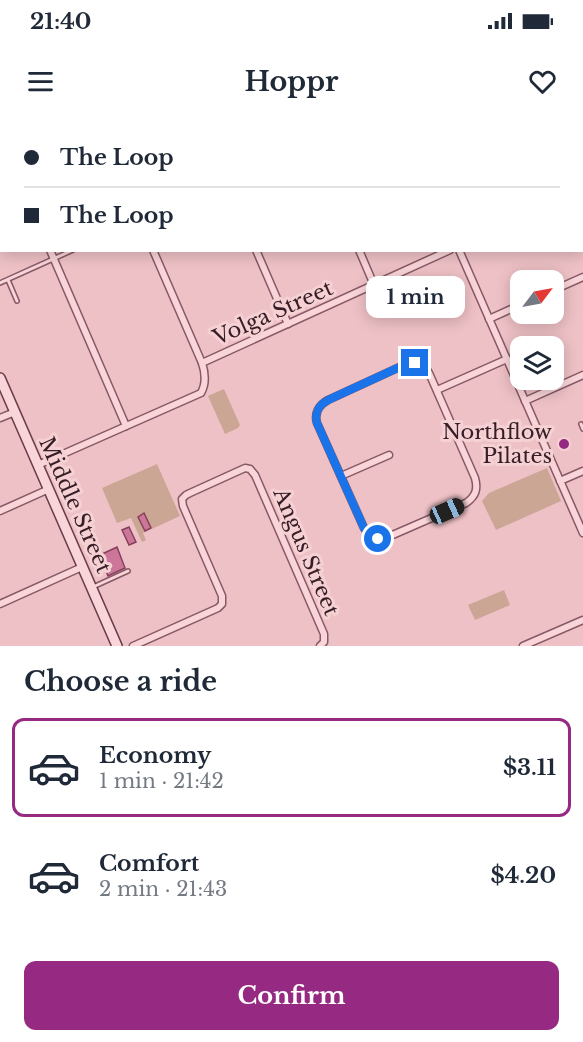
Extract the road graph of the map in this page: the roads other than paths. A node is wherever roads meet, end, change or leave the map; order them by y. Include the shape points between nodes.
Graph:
1 (51, 252) edge
2 (69, 252) edge
3 (154, 252) edge
4 (257, 252) edge
5 (360, 252) edge
6 (446, 252) edge
7 (460, 252) edge
8 (54, 259) junction
9 (583, 277) edge
10 (8, 280) junction
11 (0, 283) edge
12 (374, 285) junction
13 (564, 286) edge
14 (17, 301) dead end
15 (510, 310) edge
16 (489, 319) junction
17 (288, 324) junction
18 (507, 359) junction
19 (202, 363) junction
20 (583, 375) edge
21 (0, 378) edge
22 (437, 390) junction
23 (525, 401) junction
24 (15, 412) junction
25 (0, 418) edge
26 (126, 426) junction
27 (389, 454) dead end
28 (38, 465) junction
29 (583, 471) edge
30 (341, 476) junction
31 (560, 481) junction
32 (49, 489) junction
33 (0, 511) edge
34 (583, 533) edge
35 (82, 567) junction
36 (128, 571) dead end
37 (91, 588) junction
38 (0, 604) edge
39 (583, 620) edge
40 (540, 643) edge
41 (115, 646) edge
42 (133, 646) edge
43 (320, 646) edge
44 (523, 646) edge

1 - 8 street
2 - 8 lane
3 - 19 street
4 - 17 street
5 - 12 street
6 - 12 street, Volga Street
7 - 16 street
8 - 10 lane
8 - 26 street
9 - 13 street
10 - 11 lane
10 - 14 lane
12 - 17 street, Volga Street
15 - 16 street
16 - 18 street
17 - 19 street, Volga Street
18 - 22 street
18 - 23 street
19 - 26 street, Volga Street via 205,373 201,393
20 - 23 street
21 - 24 street, Middle Street
22 - 30 street via 426,368 415,363 323,403 316,419
22 - 30 street via 475,478 476,490 471,500 378,539 364,528
23 - 31 street
24 - 25 street
24 - 28 street, Middle Street
26 - 28 street, Volga Street
27 - 30 street
28 - 32 street, Middle Street
29 - 31 street
31 - 34 street
32 - 33 street
32 - 35 street, Middle Street
35 - 37 street, Middle Street
35 - 38 street
36 - 37 lane
37 - 41 street, Middle Street
39 - 40 street
40 - 44 street
42 - 43 street, Angus Street via 222,604 182,502 190,493 248,468 324,634

